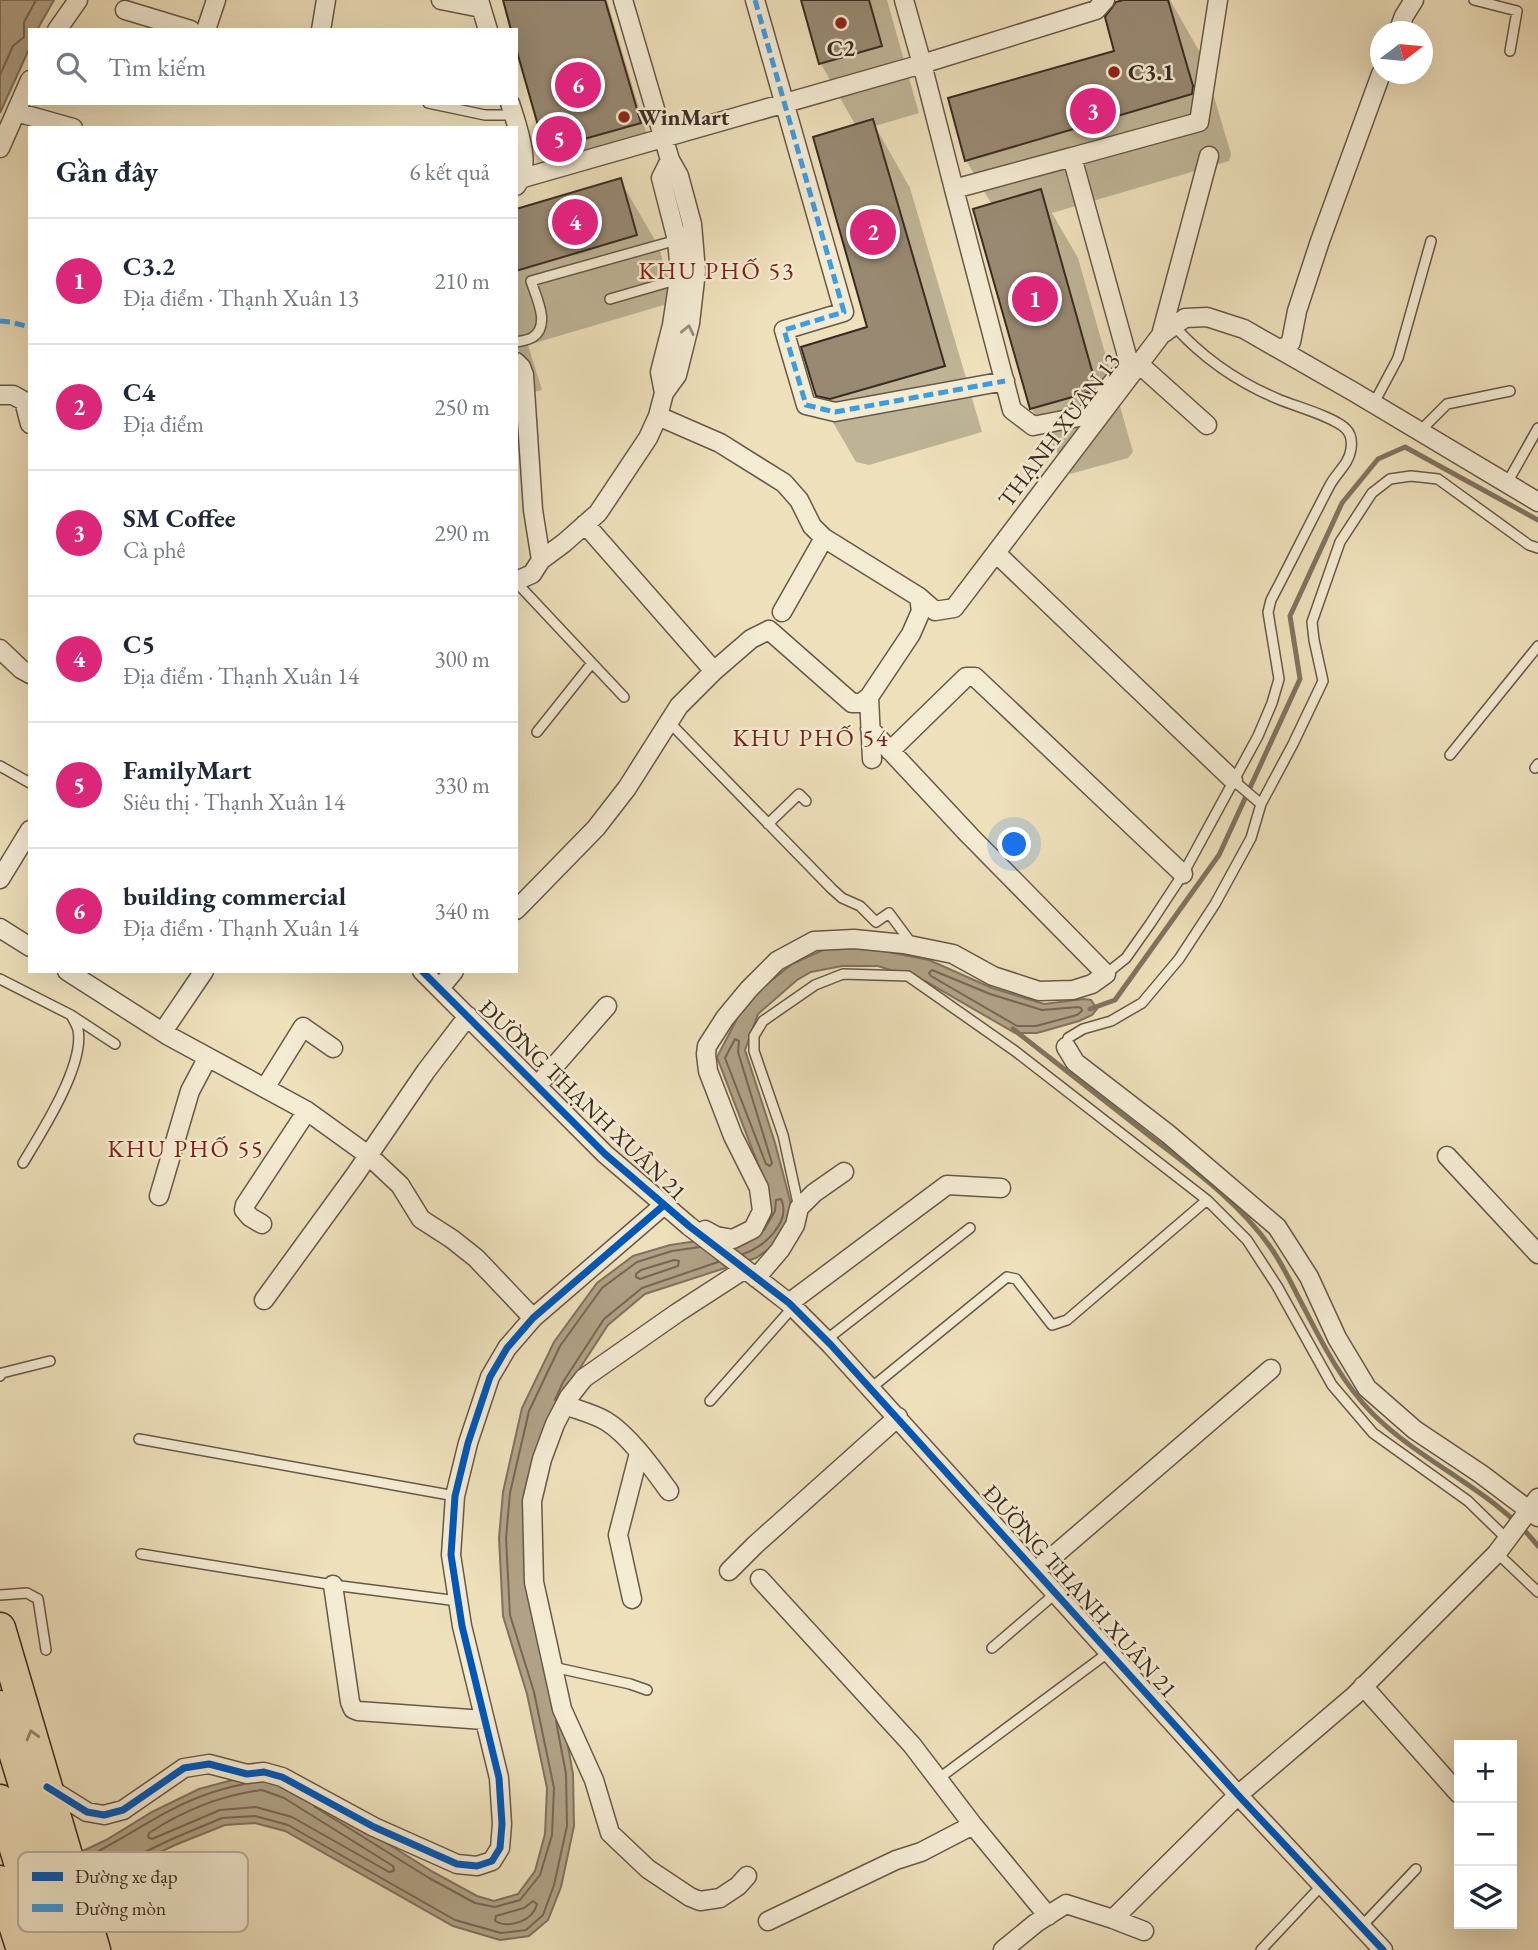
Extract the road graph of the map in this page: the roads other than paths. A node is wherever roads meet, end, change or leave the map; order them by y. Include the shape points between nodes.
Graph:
1 (78, 0) edge
2 (216, 0) edge
3 (326, 0) edge
4 (441, 0) edge
5 (623, 0) edge
6 (755, 0) edge
7 (904, 0) edge
8 (1105, 0) edge
9 (1218, 0) edge
10 (1414, 0) edge
11 (1474, 0) edge
12 (480, 4) edge
13 (125, 10) dead end
14 (1402, 21) edge
15 (58, 28) edge
16 (184, 28) edge
17 (207, 28) edge
18 (321, 28) edge
19 (487, 28) edge
20 (1510, 51) dead end
21 (922, 64) junction
22 (1377, 84) edge
23 (28, 85) edge
24 (785, 103) junction
25 (438, 105) edge
26 (512, 109) edge
27 (16, 112) junction
28 (66, 126) edge
29 (516, 126) edge
30 (518, 133) edge
31 (663, 138) junction
32 (0, 148) edge
33 (1209, 156) dead end
34 (1072, 157) junction
35 (670, 160) junction
36 (519, 182) edge
37 (954, 189) junction
38 (677, 240) junction
39 (1431, 241) dead end
40 (679, 279) junction
41 (610, 299) dead end
42 (1168, 330) junction
43 (518, 342) edge
44 (1282, 351) junction
45 (518, 364) edge
46 (1139, 364) junction
47 (1005, 381) junction
48 (1510, 391) dead end
49 (664, 393) junction
50 (0, 395) edge
51 (1374, 404) junction
52 (28, 416) edge
53 (659, 416) junction
54 (1207, 425) dead end
55 (1538, 428) edge
56 (1420, 431) junction
57 (1507, 483) junction
58 (1538, 502) edge
59 (585, 524) junction
60 (824, 538) junction
61 (1538, 548) edge
62 (996, 554) junction
63 (541, 560) junction
64 (518, 581) edge
65 (518, 584) edge
66 (919, 597) junction
67 (782, 612) dead end
68 (1538, 646) edge
69 (0, 649) edge
70 (592, 663) junction
71 (714, 671) junction
72 (28, 673) edge
73 (625, 697) dead end
74 (869, 697) junction
75 (669, 722) junction
76 (870, 729) junction
77 (537, 732) dead end
78 (890, 751) junction
79 (1450, 755) dead end
80 (872, 759) dead end
81 (0, 766) edge
82 (1233, 780) junction
83 (28, 782) edge
84 (806, 801) dead end
85 (1261, 804) junction
86 (768, 824) junction
87 (28, 834) edge
88 (1183, 874) junction
89 (0, 879) edge
90 (518, 908) edge
91 (0, 928) edge
92 (28, 946) edge
93 (913, 946) junction
94 (203, 973) edge
95 (424, 973) edge
96 (452, 973) edge
97 (76, 974) edge
98 (1106, 975) junction
99 (0, 979) edge
100 (440, 988) junction
101 (607, 1006) dead end
102 (71, 1015) junction
103 (468, 1016) junction
104 (167, 1035) junction
105 (115, 1044) dead end
106 (1066, 1047) joint
107 (333, 1048) dead end
108 (208, 1057) junction
109 (537, 1086) junction
110 (265, 1088) junction
111 (307, 1111) junction
112 (368, 1155) junction
113 (1447, 1156) dead end
114 (23, 1163) dead end
115 (844, 1172) dead end
116 (1001, 1188) dead end
117 (159, 1196) dead end
118 (1207, 1200) junction
119 (664, 1205) junction
120 (799, 1208) junction
121 (262, 1224) dead end
122 (686, 1224) junction
123 (970, 1228) dead end
124 (1538, 1255) edge
125 (748, 1271) junction
126 (264, 1300) dead end
127 (791, 1305) junction
128 (533, 1318) junction
129 (826, 1340) junction
130 (50, 1361) dead end
131 (1272, 1369) dead end
132 (0, 1376) edge
133 (871, 1388) junction
134 (710, 1401) dead end
135 (565, 1405) junction
136 (898, 1417) junction
137 (139, 1439) dead end
138 (639, 1453) junction
139 (669, 1491) dead end
140 (455, 1496) junction
141 (1533, 1510) edge
142 (1505, 1542) junction
143 (141, 1554) dead end
144 (729, 1571) dead end
145 (1036, 1571) junction
146 (760, 1579) dead end
147 (333, 1585) junction
148 (1538, 1592) edge
149 (1056, 1593) junction
150 (0, 1595) edge
151 (632, 1599) dead end
152 (458, 1601) junction
153 (0, 1628) edge
154 (992, 1648) dead end
155 (46, 1650) dead end
156 (1110, 1652) junction
157 (553, 1667) junction
158 (1363, 1686) junction
159 (647, 1690) dead end
160 (0, 1706) edge
161 (484, 1720) junction
162 (938, 1779) junction
163 (47, 1787) junction
164 (1454, 1788) edge
165 (1238, 1795) junction
166 (0, 1800) edge
167 (974, 1825) junction
168 (27, 1852) edge
169 (30, 1852) edge
170 (34, 1852) edge
171 (1416, 1869) dead end
172 (747, 1876) dead end
173 (1322, 1885) junction
174 (1048, 1916) junction
175 (1113, 1919) junction
176 (768, 1921) dead end
177 (1361, 1927) junction
178 (1144, 1931) dead end
179 (45, 1932) edge
180 (53, 1932) edge
181 (60, 1932) edge
182 (46, 1950) edge
183 (74, 1950) edge
184 (95, 1950) edge
185 (1003, 1950) edge
186 (1261, 1950) edge
187 (1382, 1950) edge

1 - 15 street
2 - 17 street
3 - 18 street
4 - 12 street
5 - 31 street
6 - 24 street
7 - 21 street
8 - 21 street via 1096,10
9 - 34 street via 1199,122
10 - 14 street
11 - 20 lane via 1517,11
12 - 19 street
13 - 16 street
21 - 24 street
21 - 37 street
22 - 44 street via 1320,241 1291,342
23 - 27 street
24 - 31 street
24 - 47 street via 844,312 784,331 806,405 835,412
25 - 26 lane via 485,115
26 - 29 street
27 - 28 street
27 - 32 street
30 - 36 street via 524,157
31 - 35 street
31 - 36 street
33 - 42 street
34 - 37 street
34 - 47 street via 1129,363 1084,416 1032,426 1012,410
35 - 38 street via 661,178
49 -> 35 street via 677,375 696,271 692,223
37 - 47 street
38 - 40 street
38 - 43 lane via 531,281 541,328 533,338
39 - 51 lane via 1398,358
40 - 41 lane
40 - 49 street via 660,372
42 - 44 street via 1185,318 1207,317 1244,329
42 - 46 street, THẠNH XUÂN 13
42 - 82 lane via 1246,385 1317,413 1345,428 1351,438 1347,463 1332,482 1271,600 1268,612 1279,679 1258,736
44 - 51 street
45 - 63 street via 524,375
46 - 54 street
46 - 62 street, THẠNH XUÂN 13
48 - 56 lane via 1447,404
49 - 53 street
50 - 52 street via 24,401
51 - 56 street
53 - 59 street via 598,513
53 - 60 street, THẠNH XUÂN 13 via 720,443 784,483
55 - 57 lane
56 - 57 street
57 - 58 street
59 - 63 street
59 - 71 street
60 - 66 street, THẠNH XUÂN 13
60 - 67 street
61 - 85 lane via 1438,479 1411,476 1390,480 1372,493 1340,542 1312,622 1323,681
62 - 66 street, THẠNH XUÂN 13 via 954,608 935,611
62 - 82 street
63 - 64 street via 532,573
65 - 70 lane
66 - 74 street via 921,611 911,634
68 - 79 lane
69 - 72 street
70 - 73 lane
70 - 77 lane
71 - 74 street via 751,639 769,630 852,703
71 - 75 street
74 - 76 street
75 - 86 lane
75 - 90 street via 596,828
76 - 78 street
76 - 80 street
78 - 88 street via 966,677 975,677
78 - 98 street
81 - 83 lane
82 - 85 lane
82 - 88 lane
84 - 86 lane via 799,794
85 - 106 lane via 1251,838 1215,904 1164,978 1142,1003 1111,1021 1083,1029 1068,1038
86 - 93 lane via 842,898 860,906 876,922 889,913
87 - 89 street
88 - 98 lane via 1126,957
91 - 92 street
93 - 98 street via 953,954 993,976 1039,991 1073,990
93 - 122 street via 854,939 814,941 777,961 725,1018 707,1045 706,1062 733,1136 759,1188 762,1210 753,1229 733,1239
94 - 104 street via 166,1027
95 - 100 street, ĐƯỜNG THẠNH XUÂN 21
96 - 100 street
97 - 104 street
99 - 102 lane
100 - 103 street, ĐƯỜNG THẠNH XUÂN 21
101 - 109 street
102 - 105 lane
102 - 114 lane via 78,1031 69,1082
103 - 109 street, ĐƯỜNG THẠNH XUÂN 21
103 - 112 street
104 - 108 street
106 - 141 street via 1075,1062 1277,1227 1309,1277 1367,1388 1415,1430
107 - 110 street via 303,1027
108 - 110 street
108 - 117 street via 190,1091
109 - 119 street, ĐƯỜNG THẠNH XUÂN 21
110 - 111 street
111 - 112 street
111 - 121 street via 245,1205 250,1217
112 - 126 street
112 - 128 street via 400,1185 421,1219 476,1258
113 - 124 street
115 - 120 street
116 - 127 street via 947,1185
118 - 120 lane via 1015,1051 908,976 843,974 815,985 763,1021 754,1036 754,1051 783,1135
118 - 133 lane via 1067,1320 1052,1325 1016,1279 1007,1277
118 - 142 lane via 1247,1240 1332,1385 1373,1433 1468,1501
119 - 122 street, ĐƯỜNG THẠNH XUÂN 21
119 - 128 street
120 - 125 street via 780,1250
122 - 125 street, ĐƯỜNG THẠNH XUÂN 21
123 - 129 lane
125 - 127 street, ĐƯỜNG THẠNH XUÂN 21
125 - 135 street via 677,1313 584,1378
127 - 129 street, ĐƯỜNG THẠNH XUÂN 21
127 - 134 lane
128 - 140 street via 490,1377
129 - 133 street, ĐƯỜNG THẠNH XUÂN 21
130 - 132 lane
131 - 145 street
133 - 136 street, ĐƯỜNG THẠNH XUÂN 21
135 - 138 street via 606,1421
135 - 157 street via 542,1459 532,1501 534,1582
136 - 144 street
136 - 145 street, ĐƯỜNG THẠNH XUÂN 21
137 - 140 lane
138 - 139 street
138 - 151 street via 618,1535
140 - 152 street via 451,1555
141 - 142 street
142 - 148 lane
142 - 158 street
143 - 147 lane
145 - 149 street, ĐƯỜNG THẠNH XUÂN 21
146 - 162 street
147 - 152 lane
147 - 161 street via 353,1709
149 - 154 lane
149 - 156 street, ĐƯỜNG THẠNH XUÂN 21
150 - 155 lane via 27,1593 38,1600
152 - 161 street
163 -> 153 highway
156 - 162 lane
156 - 165 street, ĐƯỜNG THẠNH XUÂN 21
157 - 159 lane
157 - 172 street via 562,1709 594,1780 610,1833 648,1869 700,1901 720,1898
158 - 164 street
158 - 165 street
160 - 169 highway
161 - 163 street via 499,1778 502,1824 500,1848 492,1861 477,1866 457,1864 264,1772 247,1774 209,1763 184,1768 123,1810 104,1815 87,1812
162 - 167 street
163 - 170 highway
165 - 173 street, ĐƯỜNG THẠNH XUÂN 21
165 - 175 street
166 - 168 highway
167 - 174 street
167 - 176 street
171 - 177 lane
173 - 177 street, ĐƯỜNG THẠNH XUÂN 21
173 - 186 lane
174 - 175 street via 1066,1905
174 - 185 street
175 - 178 street
177 - 187 street, ĐƯỜNG THẠNH XUÂN 21
179 - 182 highway
180 - 183 highway
181 - 184 highway

